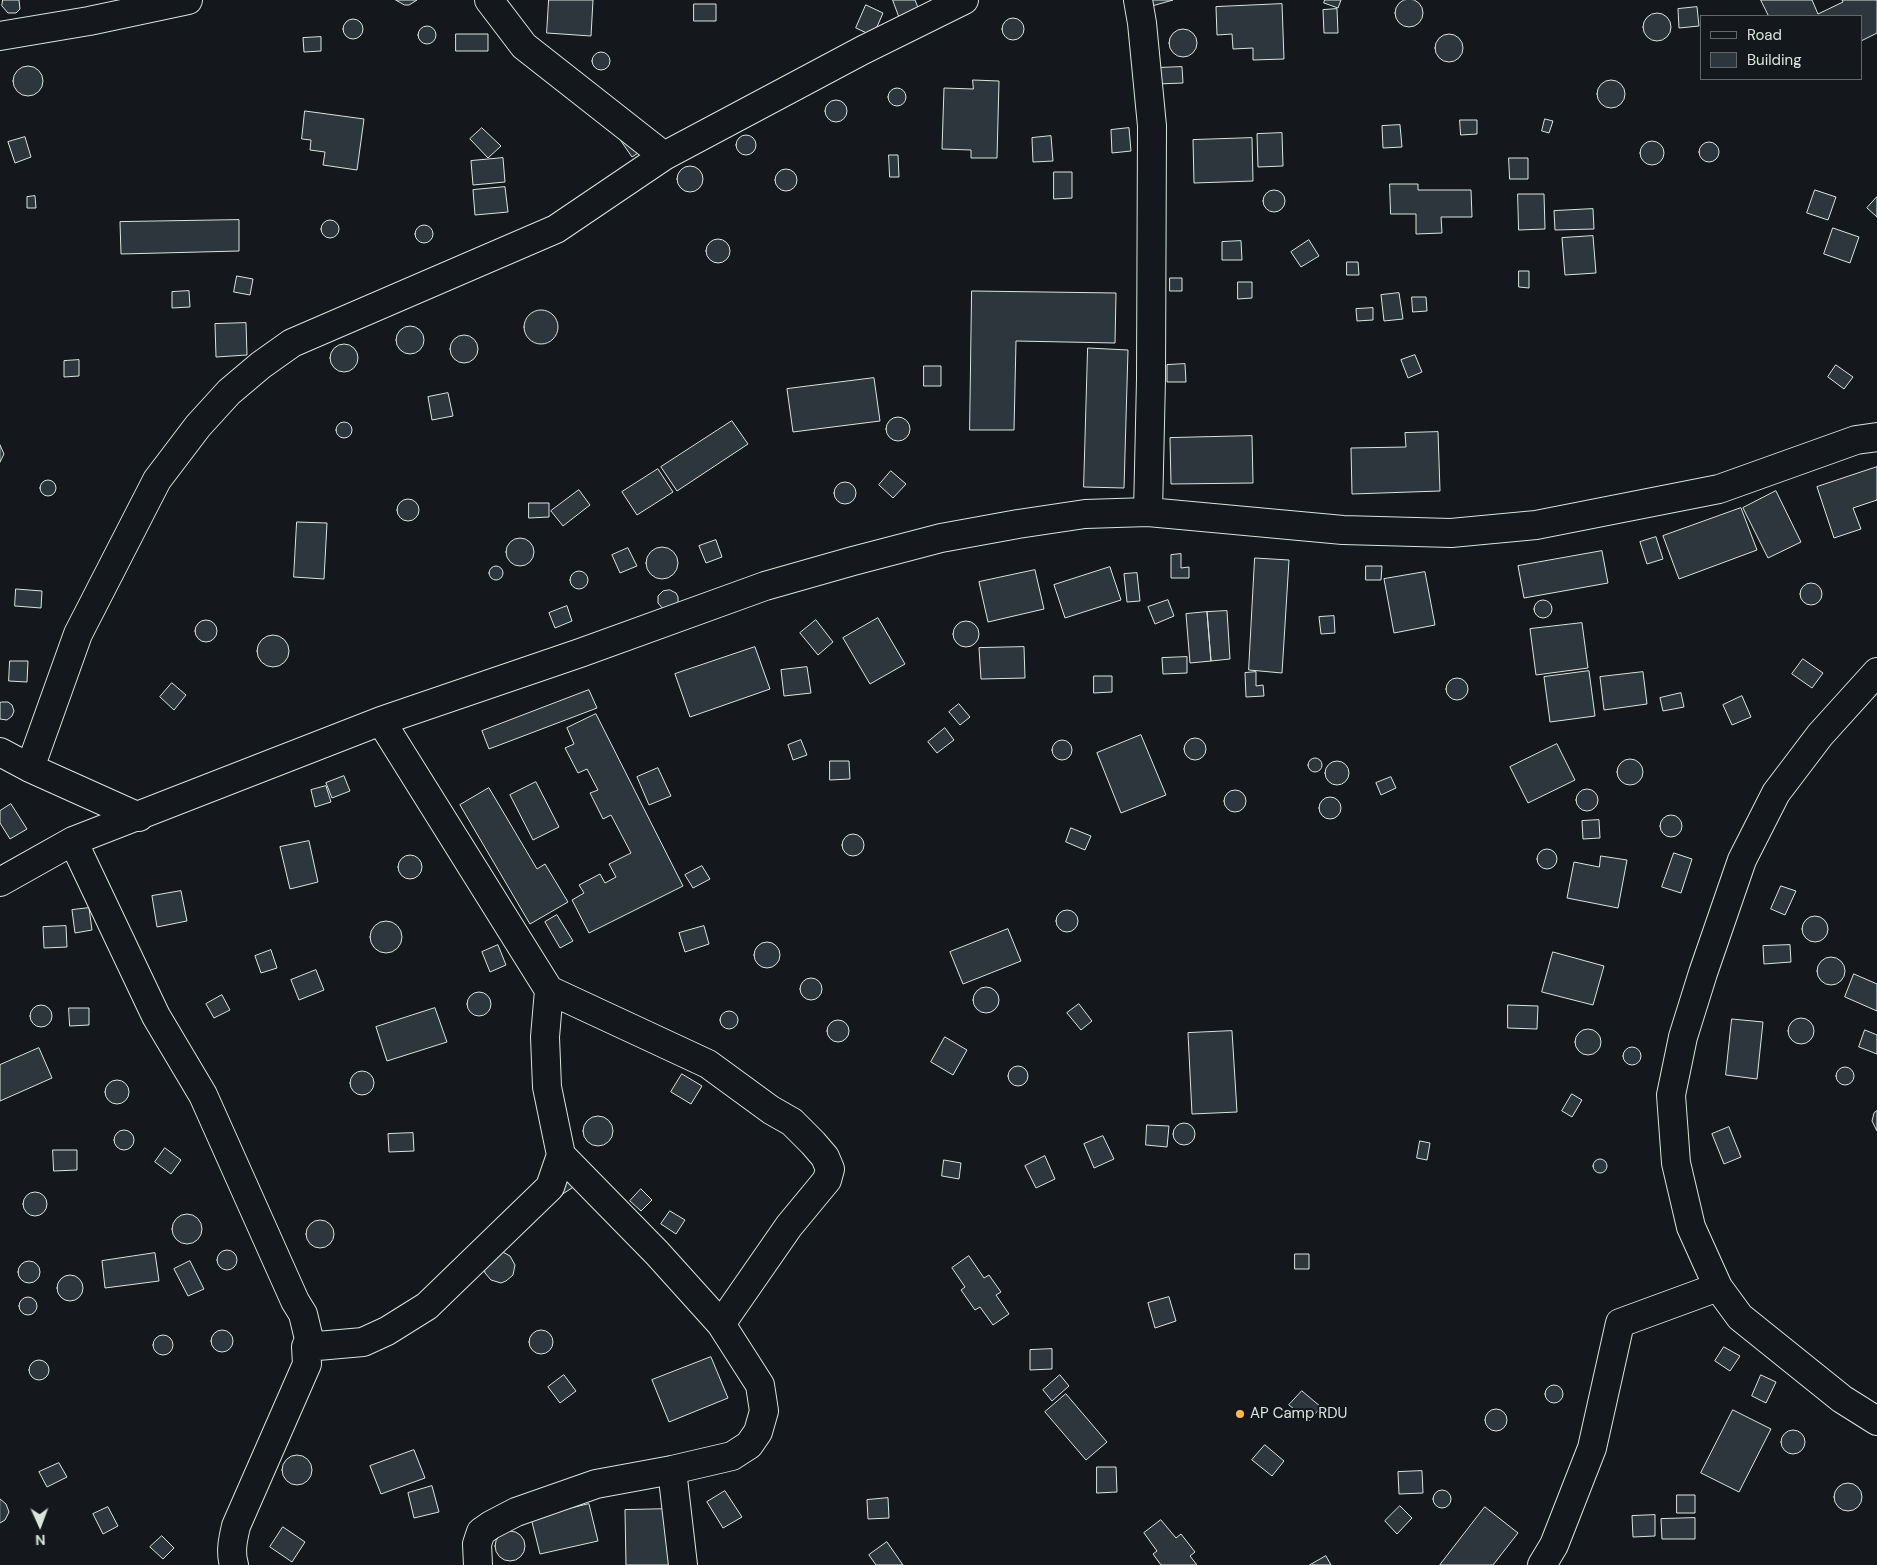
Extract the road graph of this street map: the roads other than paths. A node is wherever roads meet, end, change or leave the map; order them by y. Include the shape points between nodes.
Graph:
1 (188, 0) edge
2 (488, 0) edge
3 (964, 0) edge
4 (1138, 0) edge
5 (0, 36) edge
6 (664, 156) junction
7 (1877, 437) edge
8 (1148, 512) junction
9 (1877, 672) edge
10 (381, 722) junction
11 (0, 752) edge
12 (30, 768) junction
13 (139, 816) junction
14 (73, 841) junction
15 (0, 882) edge
16 (549, 990) junction
17 (562, 1154) junction
18 (1718, 1287) junction
19 (721, 1324) junction
20 (306, 1347) junction
21 (1877, 1422) edge
22 (672, 1470) junction
23 (234, 1565) edge
24 (478, 1565) edge
25 (683, 1565) edge
26 (1542, 1565) edge

1 - 5 street
2 - 6 street via 524,46
3 - 6 street
4 - 8 street via 1152,126
6 - 12 street via 556,229 292,343 229,392 157,480 78,634
7 - 8 street via 1856,440 1719,489 1536,525 1451,533 1353,530
8 - 10 street via 1085,514 1018,524 941,538 853,561 765,586
9 - 18 street via 1820,735 1776,793 1742,860 1683,1037 1671,1095 1676,1163 1691,1226
10 - 13 street
10 - 16 street
11 - 12 street
12 - 13 street
13 - 14 street
14 - 15 street
14 - 20 street via 156,1016 203,1096 303,1314 309,1339
16 - 17 street via 544,1037 548,1088
16 - 19 street via 708,1064 792,1122 825,1157 830,1169 827,1180 789,1226
17 - 19 street
17 - 20 street via 550,1187 427,1306 363,1342
18 - 21 street via 1740,1317 1842,1399
18 - 26 street via 1620,1322 1592,1448 1554,1545
19 - 22 street via 760,1385 764,1411 758,1432 749,1445 732,1456
20 - 23 street via 307,1364 236,1526 232,1550
22 - 24 street via 596,1484 516,1512 481,1532 477,1544
22 - 25 street

